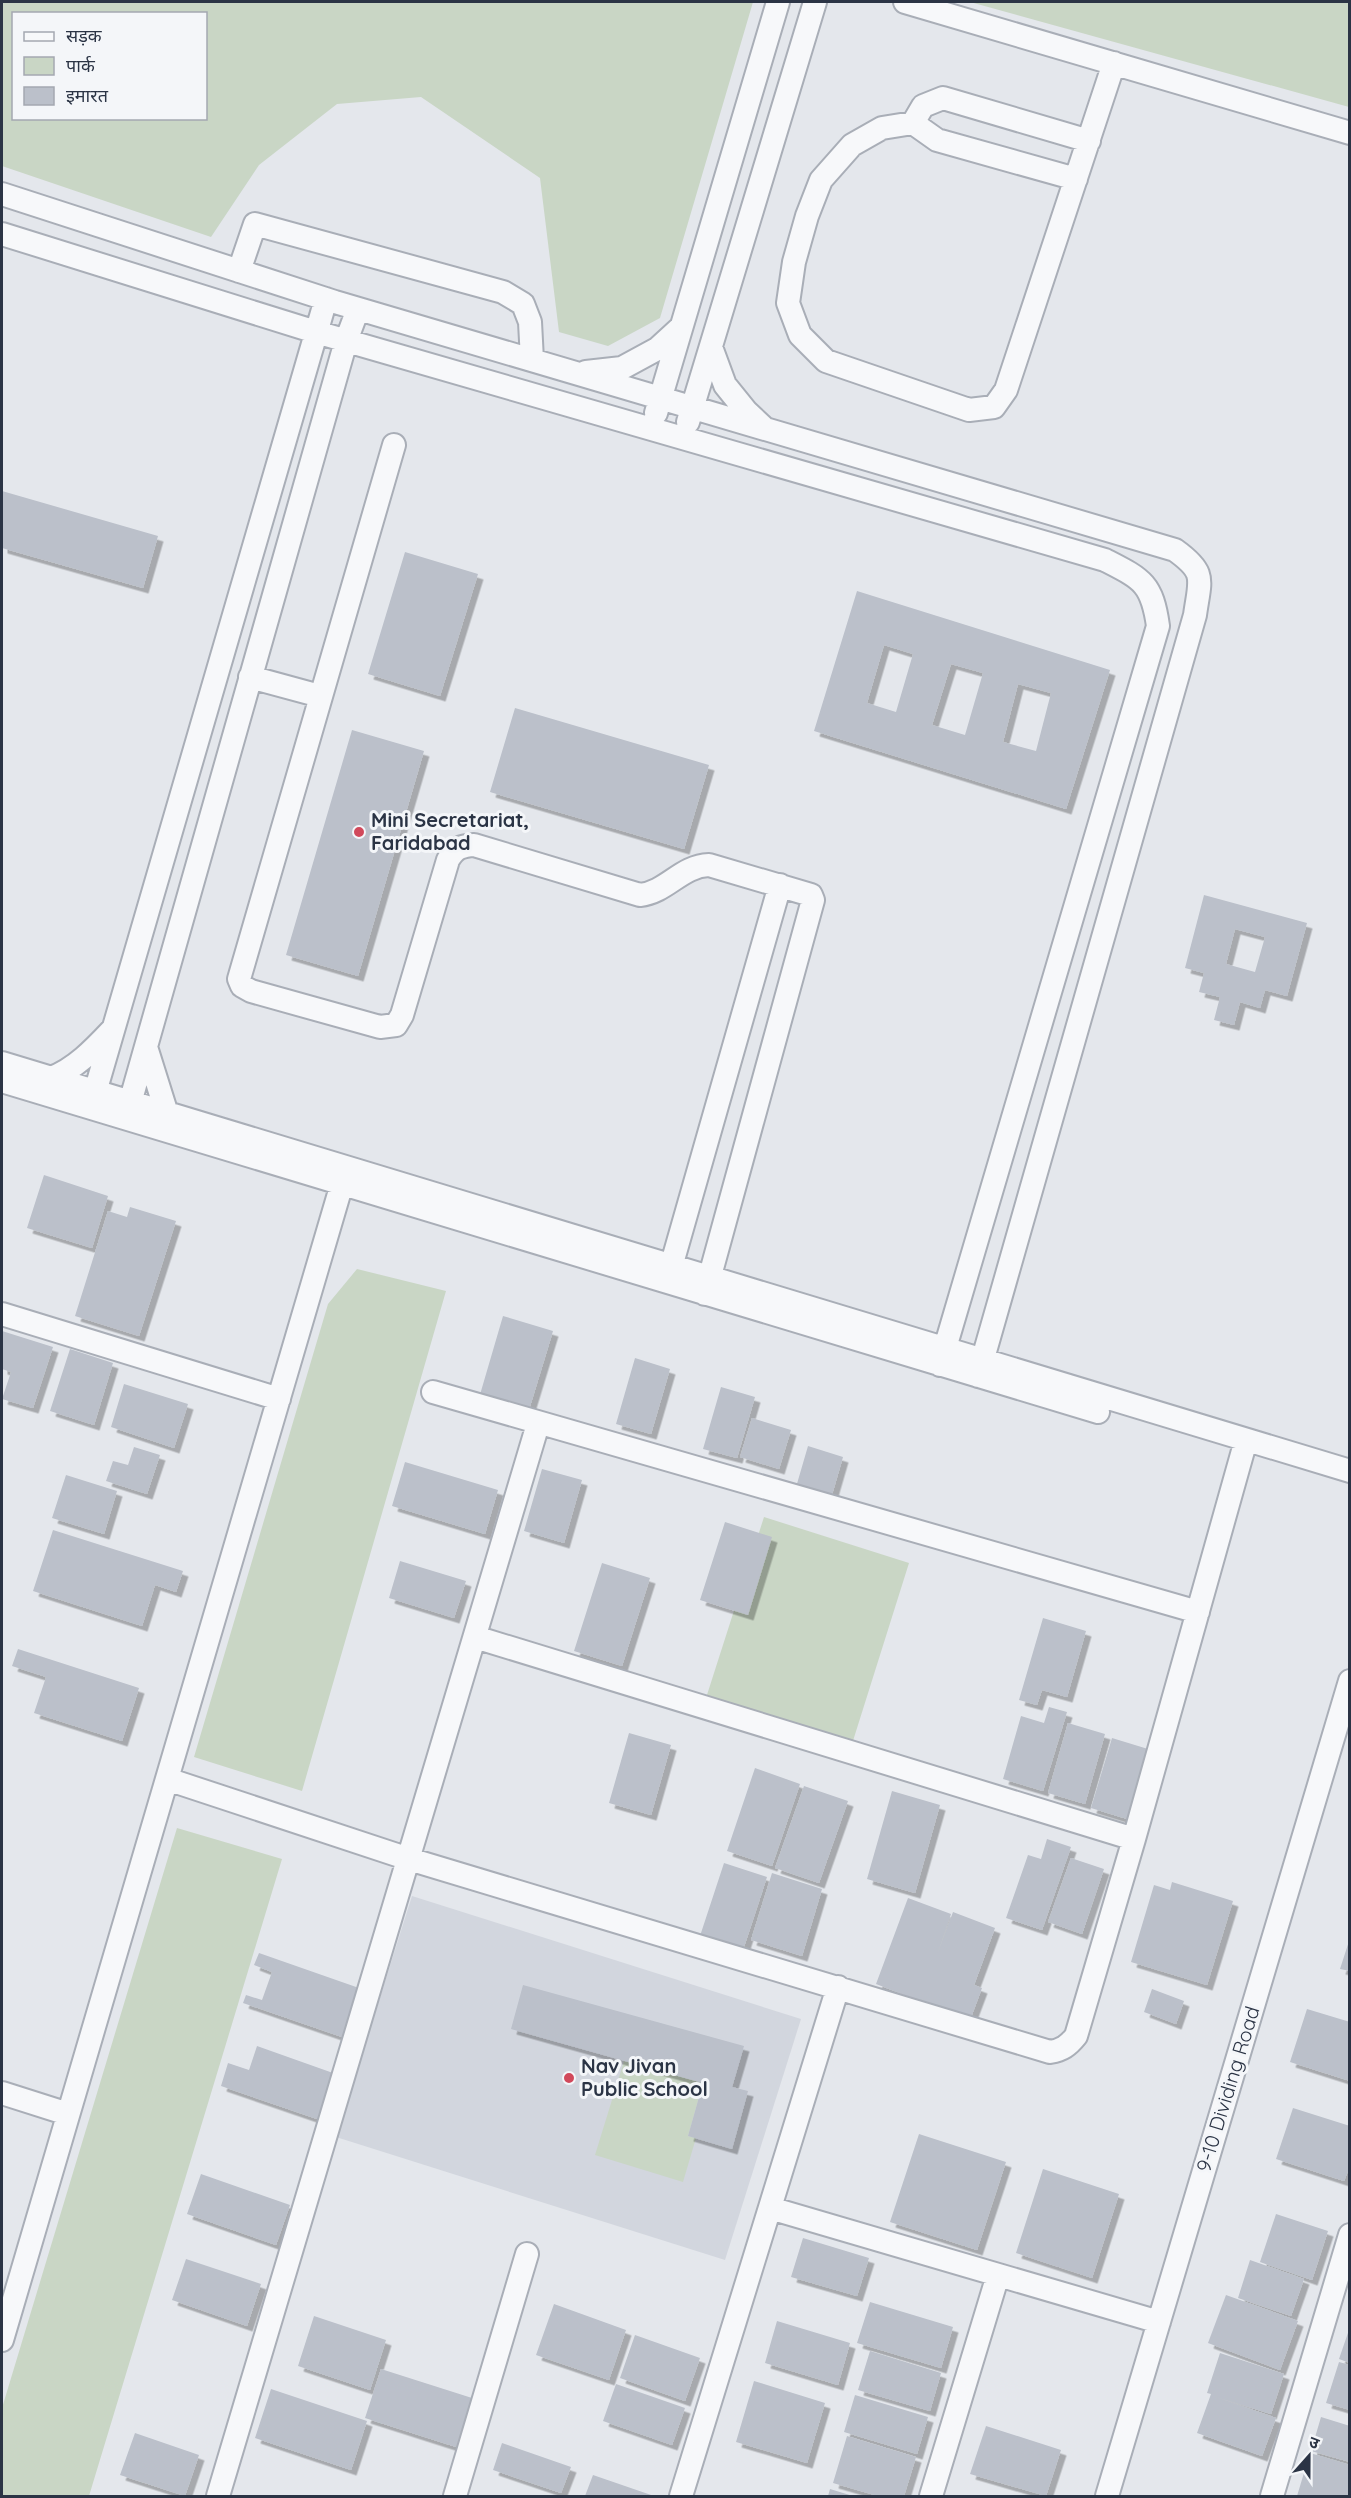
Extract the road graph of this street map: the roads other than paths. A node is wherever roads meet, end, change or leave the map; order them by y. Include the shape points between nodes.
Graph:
1 (778, 2) edge
2 (815, 2) edge
3 (905, 2) edge
4 (1114, 63) junction
5 (913, 123) junction
6 (1350, 133) edge
7 (1089, 141) junction
8 (1076, 179) junction
9 (2, 194) edge
10 (2, 234) edge
11 (239, 271) junction
12 (326, 299) junction
13 (358, 309) junction
14 (681, 327) junction
15 (316, 332) junction
16 (346, 341) junction
17 (711, 346) junction
18 (532, 360) junction
19 (576, 373) junction
20 (660, 398) junction
21 (693, 408) junction
22 (651, 428) junction
23 (766, 429) junction
24 (683, 438) junction
25 (394, 445) dead end
26 (250, 677) junction
27 (320, 696) junction
28 (780, 885) junction
29 (113, 1028) junction
30 (146, 1046) junction
31 (2, 1063) edge
32 (51, 1078) junction
33 (2, 1081) edge
34 (92, 1100) junction
35 (127, 1110) junction
36 (167, 1114) junction
37 (345, 1177) junction
38 (669, 1274) junction
39 (707, 1286) junction
40 (2, 1314) edge
41 (942, 1357) junction
42 (980, 1368) junction
43 (433, 1392) dead end
44 (279, 1399) junction
45 (538, 1424) junction
46 (1244, 1447) junction
47 (1350, 1471) edge
48 (1350, 1487) edge
49 (1198, 1612) junction
50 (475, 1637) junction
51 (1350, 1681) edge
52 (167, 1779) junction
53 (1134, 1839) junction
54 (409, 1859) junction
55 (838, 1987) junction
56 (2, 2093) edge
57 (68, 2114) junction
58 (770, 2208) junction
59 (1350, 2235) edge
60 (527, 2254) dead end
61 (998, 2275) junction
62 (1159, 2322) junction
63 (2, 2340) edge
64 (218, 2496) edge
65 (454, 2496) edge
66 (681, 2496) edge
67 (931, 2496) edge
68 (1107, 2496) edge
69 (1272, 2496) edge

1 - 14 street
2 - 17 street
3 - 4 street
4 - 6 street
4 - 7 street
5 - 7 street via 923,106 943,98
5 - 8 street via 937,140
5 - 8 street via 882,128 852,146 821,180 794,262 788,303 800,335 826,360 869,376 969,410 994,407 1006,390
7 - 8 street
9 - 11 street
10 - 15 street
11 - 12 street
11 - 18 street via 255,224 503,292 523,304 530,322
12 - 13 street
12 - 15 street
13 - 16 street
13 - 18 street
14 - 19 street via 657,349 622,368
14 - 20 street
15 - 16 street
15 - 29 street
16 - 22 street
16 - 26 street
17 - 21 street
17 - 23 street via 725,385
18 - 19 street
19 - 20 street
20 - 21 street
20 - 22 street
21 - 23 street
21 - 24 street
22 - 24 street
23 - 42 street via 1175,550 1194,563 1200,580 1195,615
24 - 41 street via 1105,560 1138,577 1155,599 1158,626
25 - 27 street
26 - 27 street
26 - 30 street
27 - 28 street via 239,971 242,986 251,991 380,1027 396,1024 448,860 453,850 463,845 640,895 653,894 697,866
28 - 38 street
28 - 39 street via 809,893 813,900
29 - 32 street via 92,1051
29 - 34 street
30 - 35 street
30 - 36 street
31 - 32 street
32 - 34 street
33 - 34 street
34 - 35 street
35 - 36 street
35 - 37 street
36 - 37 street
37 - 38 street
37 - 44 street
38 - 39 street
39 - 41 street
40 - 44 street
41 - 42 street
42 - 46 street
43 - 45 street
44 - 52 street
45 - 49 street
45 - 50 street
46 - 47 street
46 - 48 street
46 - 49 street
49 - 53 street
50 - 53 street
50 - 54 street
51 - 62 street, 9-10 Dividing Road
52 - 54 street
52 - 57 street
53 - 55 street via 1076,2036 1061,2050 1050,2052
54 - 55 street
54 - 64 street
55 - 58 street
56 - 57 street
57 - 63 street
58 - 61 street
58 - 66 street
59 - 69 street
60 - 65 street
61 - 62 street
61 - 67 street
62 - 68 street, 9-10 Dividing Road

